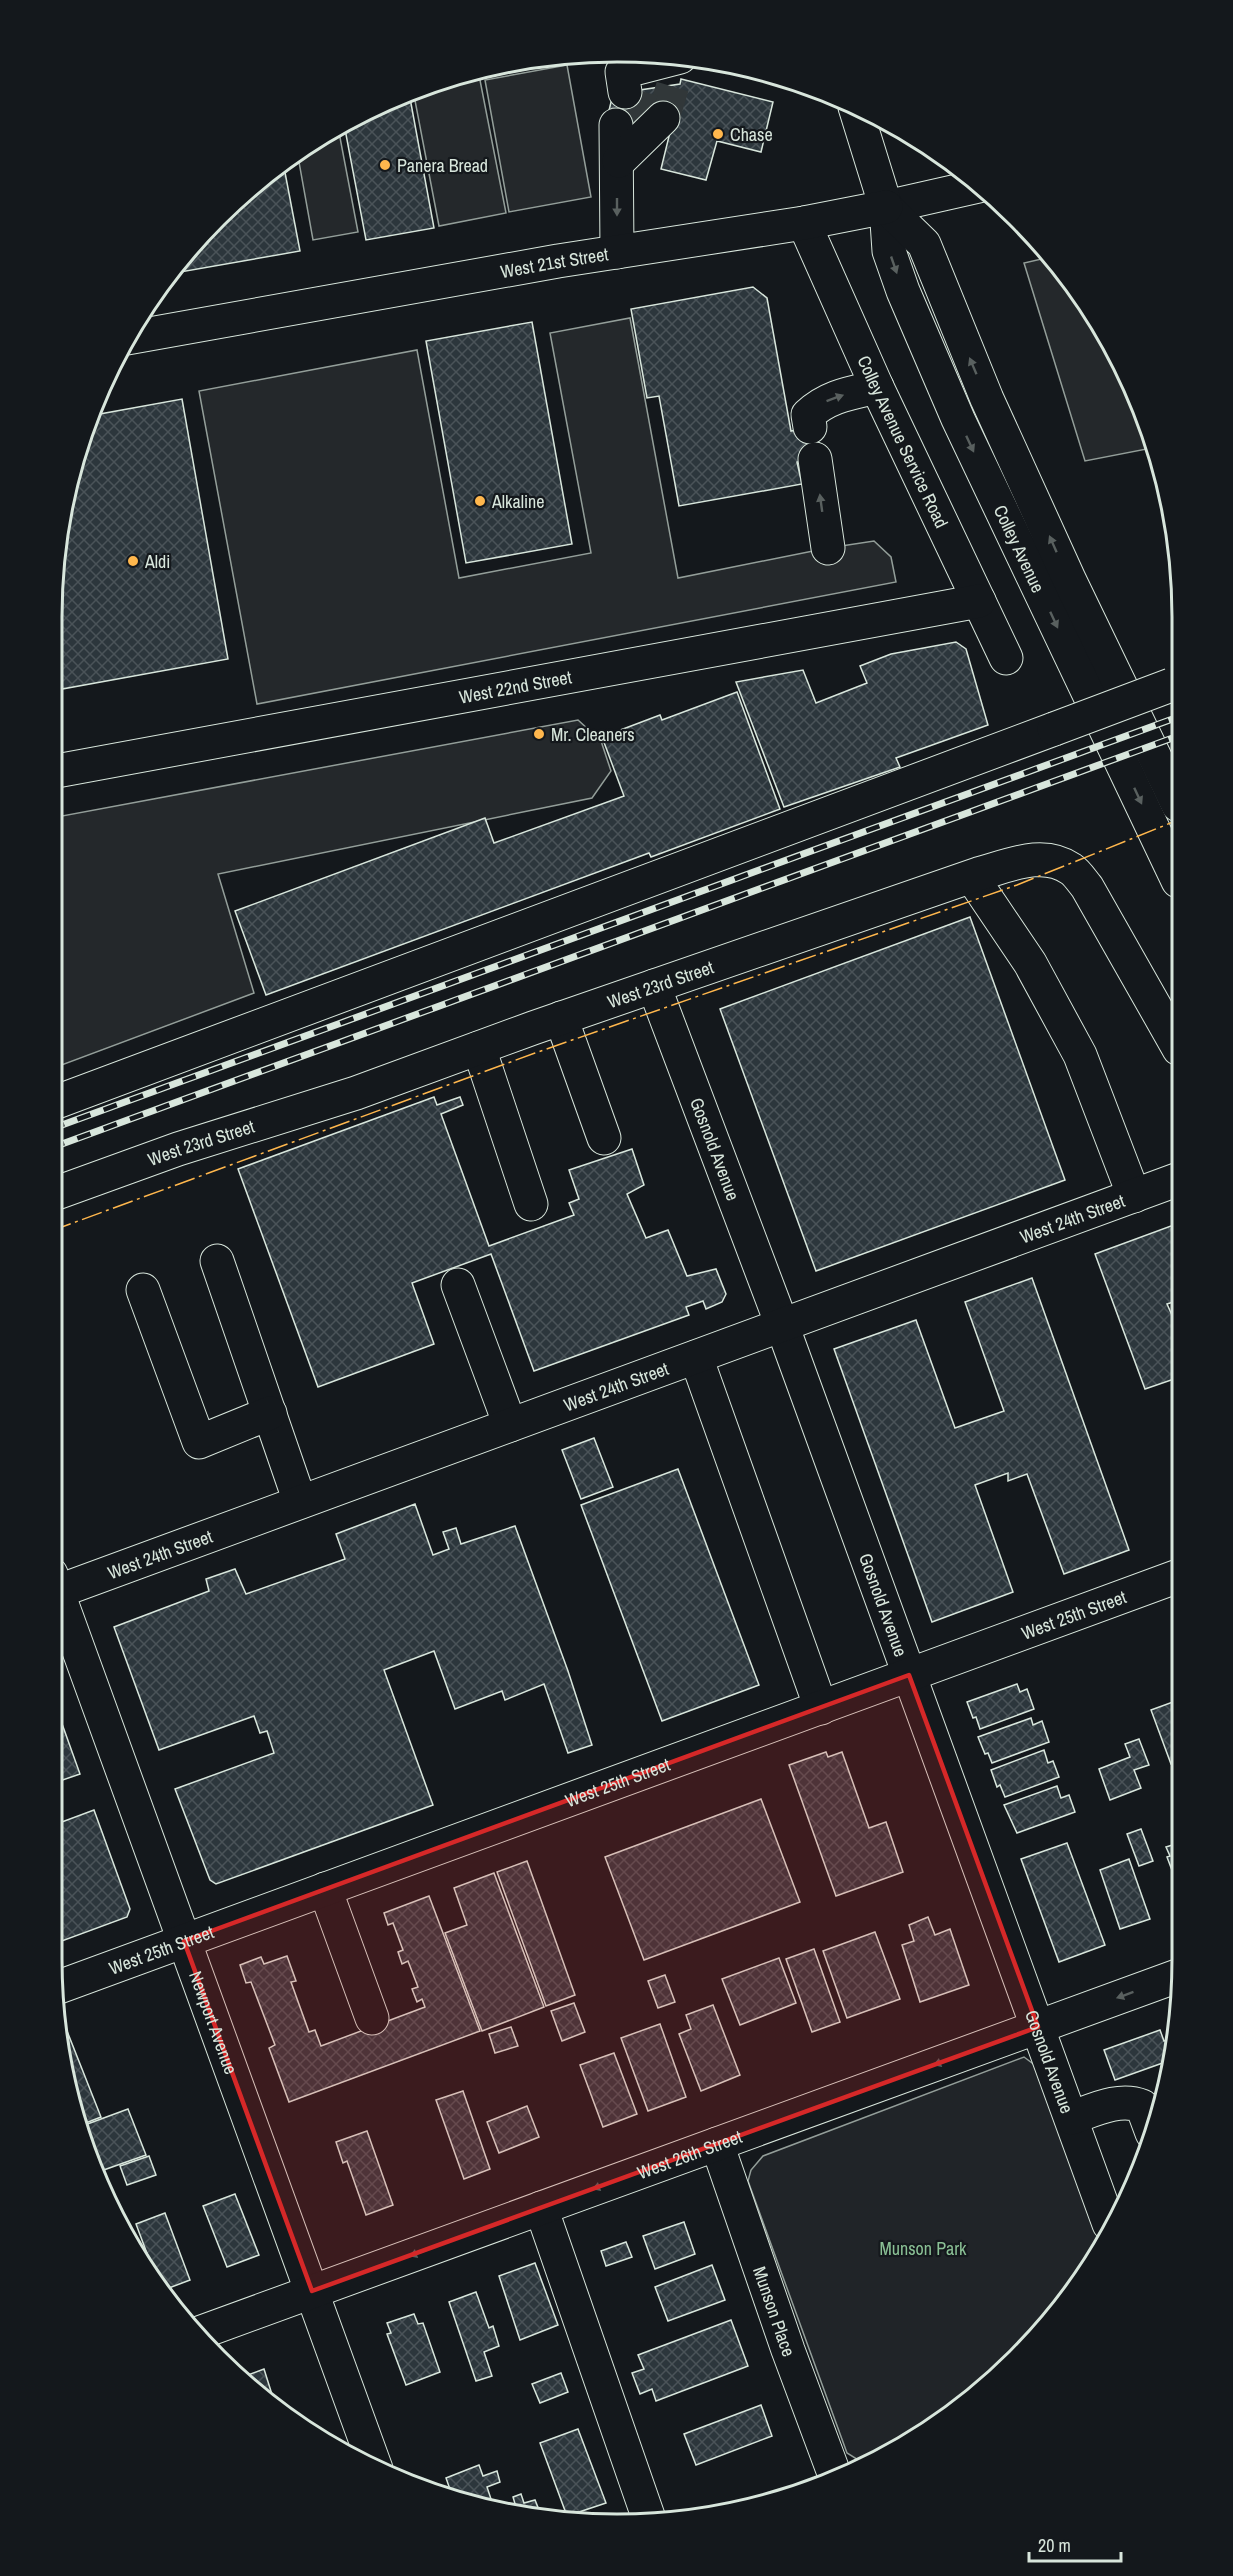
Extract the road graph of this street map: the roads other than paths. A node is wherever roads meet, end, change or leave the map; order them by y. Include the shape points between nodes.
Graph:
1 (652, 90) edge
2 (858, 117) edge
3 (618, 162) junction
4 (969, 188) edge
5 (886, 207) junction
6 (804, 223) junction
7 (618, 252) junction
8 (138, 336) edge
9 (877, 387) junction
10 (810, 427) dead end
11 (815, 459) dead end
12 (828, 548) dead end
13 (979, 601) junction
14 (1006, 658) dead end
15 (1171, 685) dead end
16 (62, 770) edge
17 (1172, 793) edge
18 (1172, 868) edge
19 (972, 877) junction
20 (654, 986) junction
21 (561, 1018) junction
22 (1172, 1037) edge
23 (479, 1048) junction
24 (62, 1100) edge
25 (604, 1138) dead end
26 (1172, 1182) edge
27 (62, 1191) edge
28 (1134, 1196) junction
29 (531, 1204) dead end
30 (217, 1261) dead end
31 (458, 1285) dead end
32 (143, 1290) dead end
33 (782, 1325) junction
34 (696, 1357) junction
35 (270, 1413) junction
36 (510, 1425) junction
37 (300, 1502) junction
38 (1172, 1578) edge
39 (62, 1584) edge
40 (62, 1611) edge
41 (909, 1676) junction
42 (821, 1708) junction
43 (325, 1890) junction
44 (184, 1941) junction
45 (1171, 1979) edge
46 (63, 1986) edge
47 (372, 2018) dead end
48 (1038, 2027) junction
49 (1071, 2118) junction
50 (1147, 2121) edge
51 (717, 2144) junction
52 (542, 2208) junction
53 (1107, 2218) edge
54 (312, 2291) junction
55 (205, 2331) edge
56 (372, 2457) edge
57 (833, 2470) edge
58 (644, 2513) edge

1 - 3 street
1 - 3 street
2 - 5 street, Colley Avenue
3 -> 7 street
4 - 5 street, West 21st Street
5 - 6 street, West 21st Street
17 -> 5 street, Colley Avenue via 997,420 924,244
5 -> 18 street, Colley Avenue via 889,251 953,408
6 - 7 street, West 21st Street
6 - 9 street, Colley Avenue Service Road
7 - 8 street, West 21st Street
10 -> 9 street via 808,415 819,405 833,397
9 - 13 street, Colley Avenue Service Road
12 -> 11 street
13 - 14 street, Colley Avenue Service Road
13 - 16 street, West 22nd Street
15 - 24 street, bridge
19 - 20 street, West 23rd Street
19 - 22 street, West 23rd Street via 1037,858 1073,869
19 - 28 street via 1030,963 1080,1055
20 - 21 street, West 23rd Street
20 - 33 street, Gosnold Avenue
21 - 23 street, West 23rd Street
21 - 25 street
23 - 27 street, West 23rd Street
23 - 29 street
26 - 28 street, West 24th Street
28 - 33 street, West 24th Street
30 - 35 street
31 - 36 street
32 - 35 street via 199,1442
33 - 34 street, West 24th Street
33 - 41 street, Gosnold Avenue
34 - 36 street, West 24th Street
34 - 42 street
35 - 37 street
36 - 37 street, West 24th Street
37 - 39 street, West 24th Street
38 - 41 street, West 25th Street
40 - 44 street, Newport Avenue
41 - 42 street, West 25th Street
41 - 48 street, Gosnold Avenue
42 - 43 street, West 25th Street
43 - 44 street, West 25th Street
43 - 47 street
44 - 46 street, West 25th Street
44 - 54 street, Newport Avenue
45 -> 48 street, West 26th Street
48 - 49 street, Gosnold Avenue
48 -> 51 street, West 26th Street
49 - 50 street via 1129,2101 1142,2106
49 - 53 street, Gosnold Avenue
51 -> 52 street, West 26th Street
51 - 57 street, Munson Place
52 -> 54 street, West 26th Street
52 - 58 street
54 - 55 street, West 26th Street
54 - 56 street, Newport Avenue

